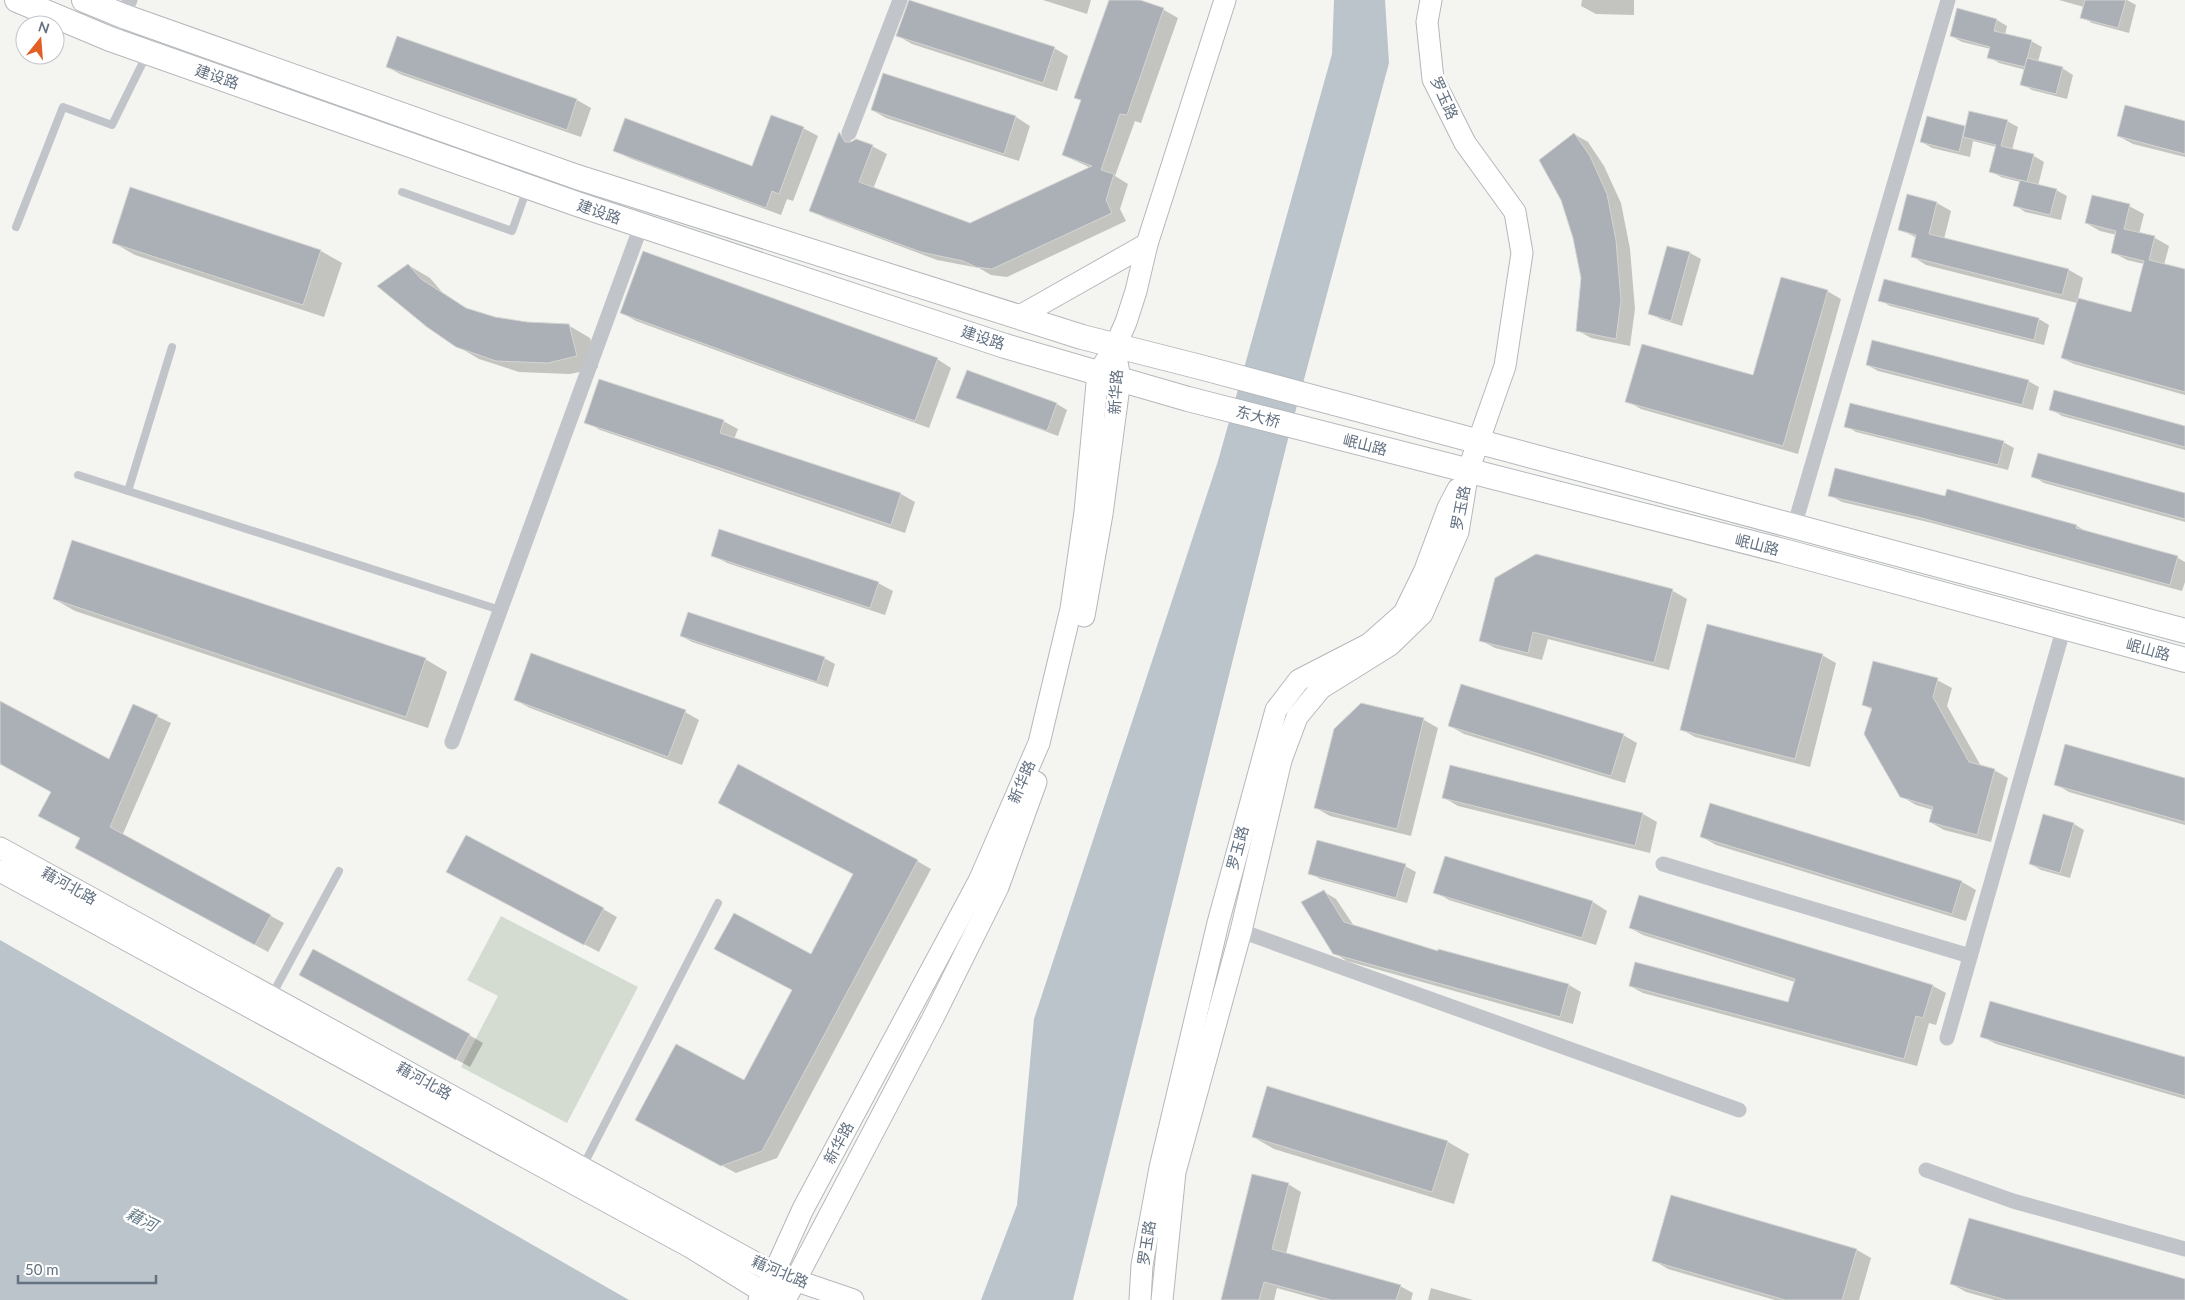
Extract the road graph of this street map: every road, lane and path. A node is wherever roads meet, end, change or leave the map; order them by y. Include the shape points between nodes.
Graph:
1 (17, 0) edge
2 (84, 0) edge
3 (900, 0) edge
4 (1225, 0) edge
5 (1431, 0) edge
6 (1948, 0) edge
7 (126, 8) edge
8 (110, 39) junction
9 (148, 53) junction
10 (849, 133) dead end
11 (528, 187) junction
12 (402, 192) dead end
13 (640, 226) junction
14 (16, 227) dead end
15 (1147, 244) junction
16 (1018, 317) junction
17 (172, 347) dead end
18 (1116, 347) junction
19 (1109, 376) junction
20 (1188, 399) joint
21 (1335, 404) joint
22 (1328, 435) joint
23 (1478, 441) junction
24 (1468, 471) junction
25 (78, 475) dead end
26 (128, 491) junction
27 (1794, 527) junction
28 (500, 610) junction
29 (2064, 627) junction
30 (2185, 631) edge
31 (2185, 660) edge
32 (452, 742) dead end
33 (0, 848) edge
34 (1663, 864) dead end
35 (0, 871) edge
36 (339, 871) dead end
37 (718, 903) dead end
38 (1240, 930) junction
39 (1970, 956) junction
40 (271, 997) junction
41 (1947, 1038) dead end
42 (1739, 1110) dead end
43 (582, 1168) junction
44 (1926, 1170) dead end
45 (2185, 1250) edge
46 (774, 1273) junction
47 (789, 1295) edge
48 (761, 1296) edge
49 (853, 1300) edge
50 (1140, 1300) edge
51 (1162, 1300) edge

1 - 8 main road, 建设路
2 - 7 main road, 建设路
3 - 10 street
4 - 15 main road
5 - 23 main road, 罗玉路 via 1427,22 1433,79 1465,143 1515,212 1522,253 1505,366
6 - 27 street
7 - 8 street
7 - 16 main road, 建设路 via 577,177
8 - 9 main road, 建设路
9 - 11 main road, 建设路
9 - 14 lane via 112,125 63,107
11 - 12 lane via 512,231
11 - 13 main road, 建设路
13 - 19 main road, 建设路 via 1005,346
13 - 28 street
15 - 16 main road
15 - 18 main road, 新华路 via 1136,291
16 - 18 main road, 建设路
17 - 26 lane
18 - 19 main road, 新华路
18 - 21 main road, 建设路
19 - 20 main road, 建设路
19 - 46 main road, 新华路 via 1071,609 1039,743 979,881 804,1209
19 - 47 main road, 新华路 via 1102,514 1086,607 1044,760 998,887
20 - 22 main road, 东大桥
21 - 23 main road, 岷山路
22 - 24 main road, 岷山路
23 - 24 main road, 罗玉路
23 - 27 main road, 岷山路
24 - 29 main road, 岷山路
24 - 38 main road, 罗玉路 via 1458,532 1422,614 1390,645 1321,688 1297,717 1281,760
24 - 50 main road, 罗玉路 via 1448,508 1425,570 1404,613 1369,644 1299,680 1276,710 1221,913 1160,1168 1142,1265
25 - 26 lane
26 - 28 lane
27 - 30 main road, 岷山路
28 - 32 street
29 - 31 main road, 岷山路
29 - 39 street
33 - 40 main road, 藉河北路
34 - 39 street
35 - 48 main road, 藉河北路 via 692,1248
36 - 40 lane
37 - 43 lane
38 - 42 street
38 - 51 main road, 罗玉路 via 1175,1172
39 - 41 street
40 - 43 main road, 藉河北路
43 - 46 main road, 藉河北路
44 - 45 street via 2013,1201
46 - 47 main road, 藉河北路
46 - 48 main road, 新华路
47 - 48 main road, 藉河北路
47 - 49 main road, 藉河北路

